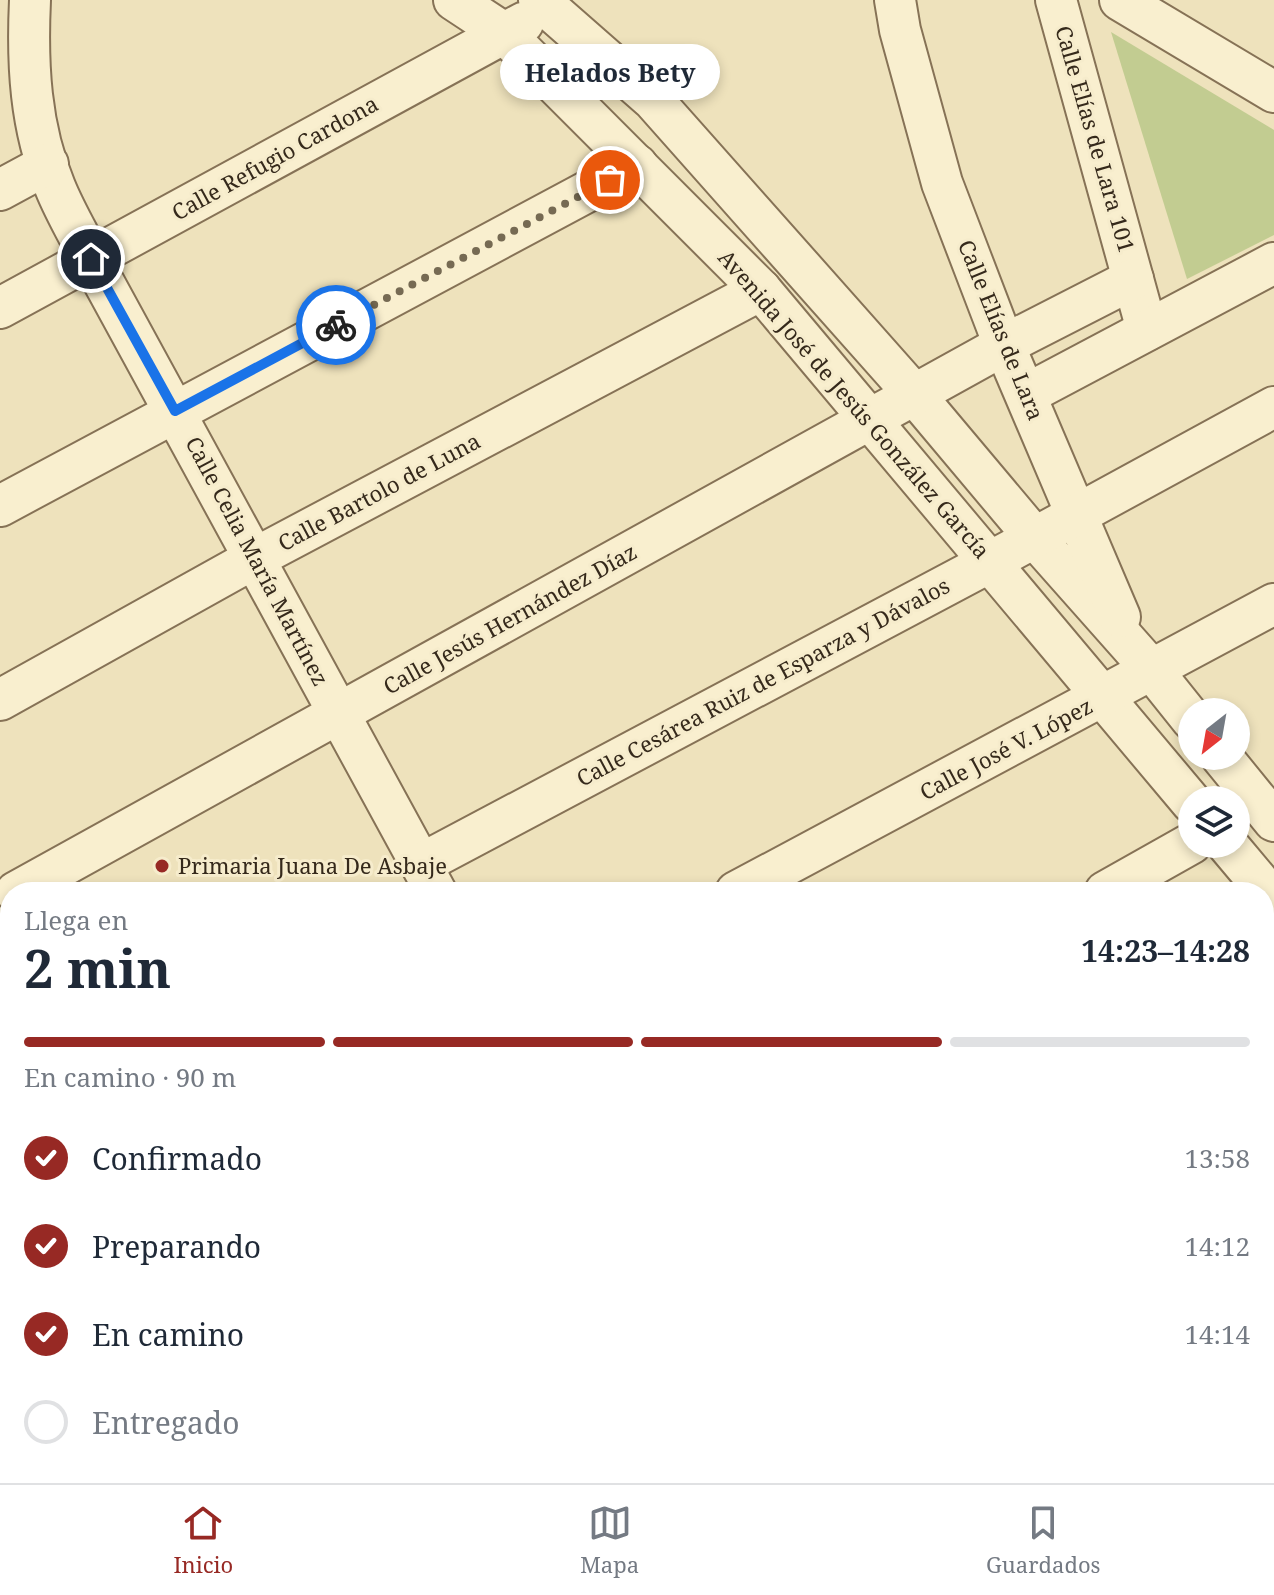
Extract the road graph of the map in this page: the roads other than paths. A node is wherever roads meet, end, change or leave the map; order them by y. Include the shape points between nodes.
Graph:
1 (454, 0) edge
2 (895, 0) edge
3 (1056, 0) edge
4 (1120, 0) edge
5 (544, 4) edge
6 (20, 15) edge
7 (504, 33) junction
8 (1274, 92) edge
9 (48, 164) junction
10 (637, 165) junction
11 (0, 190) edge
12 (91, 259) junction
13 (1274, 263) edge
14 (1133, 279) junction
15 (761, 290) junction
16 (0, 308) edge
17 (1147, 330) junction
18 (1004, 345) junction
19 (914, 394) junction
20 (1027, 394) junction
21 (1274, 407) edge
22 (175, 411) junction
23 (870, 419) junction
24 (0, 506) edge
25 (1076, 515) junction
26 (1035, 538) junction
27 (255, 558) junction
28 (990, 562) junction
29 (1274, 604) edge
30 (1143, 660) junction
31 (1104, 697) junction
32 (0, 700) edge
33 (1178, 703) edge
34 (339, 713) junction
35 (1232, 770) edge
36 (1178, 786) edge
37 (1260, 808) edge
38 (1178, 851) edge
39 (1239, 858) edge
40 (428, 878) edge
41 (34, 882) edge
42 (755, 882) edge
43 (1123, 882) edge
44 (1259, 882) edge

1 - 7 street, Avenida José de Jesús González García
2 - 18 street, Calle Elías de Lara via 942,183
3 - 14 street, Calle Elías de Lara 101
4 - 8 street
5 - 7 street, Calle Refugio Cardona
5 - 19 street via 653,100
6 - 9 street, Calle Celia María Martínez via 33,114
7 - 10 street, Avenida José de Jesús González García
7 - 12 street, Calle Refugio Cardona
9 - 11 street
9 - 12 street, Calle Celia María Martínez
10 - 15 street, Avenida José de Jesús González García
10 - 22 street
12 - 16 street, Calle Refugio Cardona
12 - 22 street, Calle Celia María Martínez
13 - 17 street
14 - 17 street, Calle Elías de Lara 101
14 - 18 street, Calle Elías de Lara 101
15 - 23 street, Avenida José de Jesús González García
15 - 27 street, Calle Bartolo de Luna
17 - 20 street
18 - 19 street, Calle Jesús Hernández Díaz
18 - 20 street, Calle Elías de Lara
19 - 23 street, Calle Jesús Hernández Díaz
19 - 26 street
20 - 25 street, Calle Elías de Lara
21 - 25 street, Calle Cesárea Ruiz de Esparza y Dávalos
22 - 24 street
22 - 27 street, Calle Celia María Martínez
23 - 28 street, Avenida José de Jesús González García
23 - 34 street, Calle Jesús Hernández Díaz
25 - 26 street, Calle Cesárea Ruiz de Esparza y Dávalos
25 - 30 street, Calle Elías de Lara
26 - 28 street, Calle Cesárea Ruiz de Esparza y Dávalos
26 - 30 street
27 - 32 street, Calle Bartolo de Luna
27 - 34 street, Calle Celia María Martínez
28 - 31 street, Avenida José de Jesús González García
28 - 40 street, Calle Cesárea Ruiz de Esparza y Dávalos
29 - 30 street, Calle José V. López
30 - 31 street, Calle José V. López
30 - 33 street
31 - 36 street, Avenida José de Jesús González García
31 - 42 street, Calle José V. López
34 - 40 street, Calle Celia María Martínez
34 - 41 street, Calle Jesús Hernández Díaz
35 - 37 street
38 - 43 street
39 - 44 street

